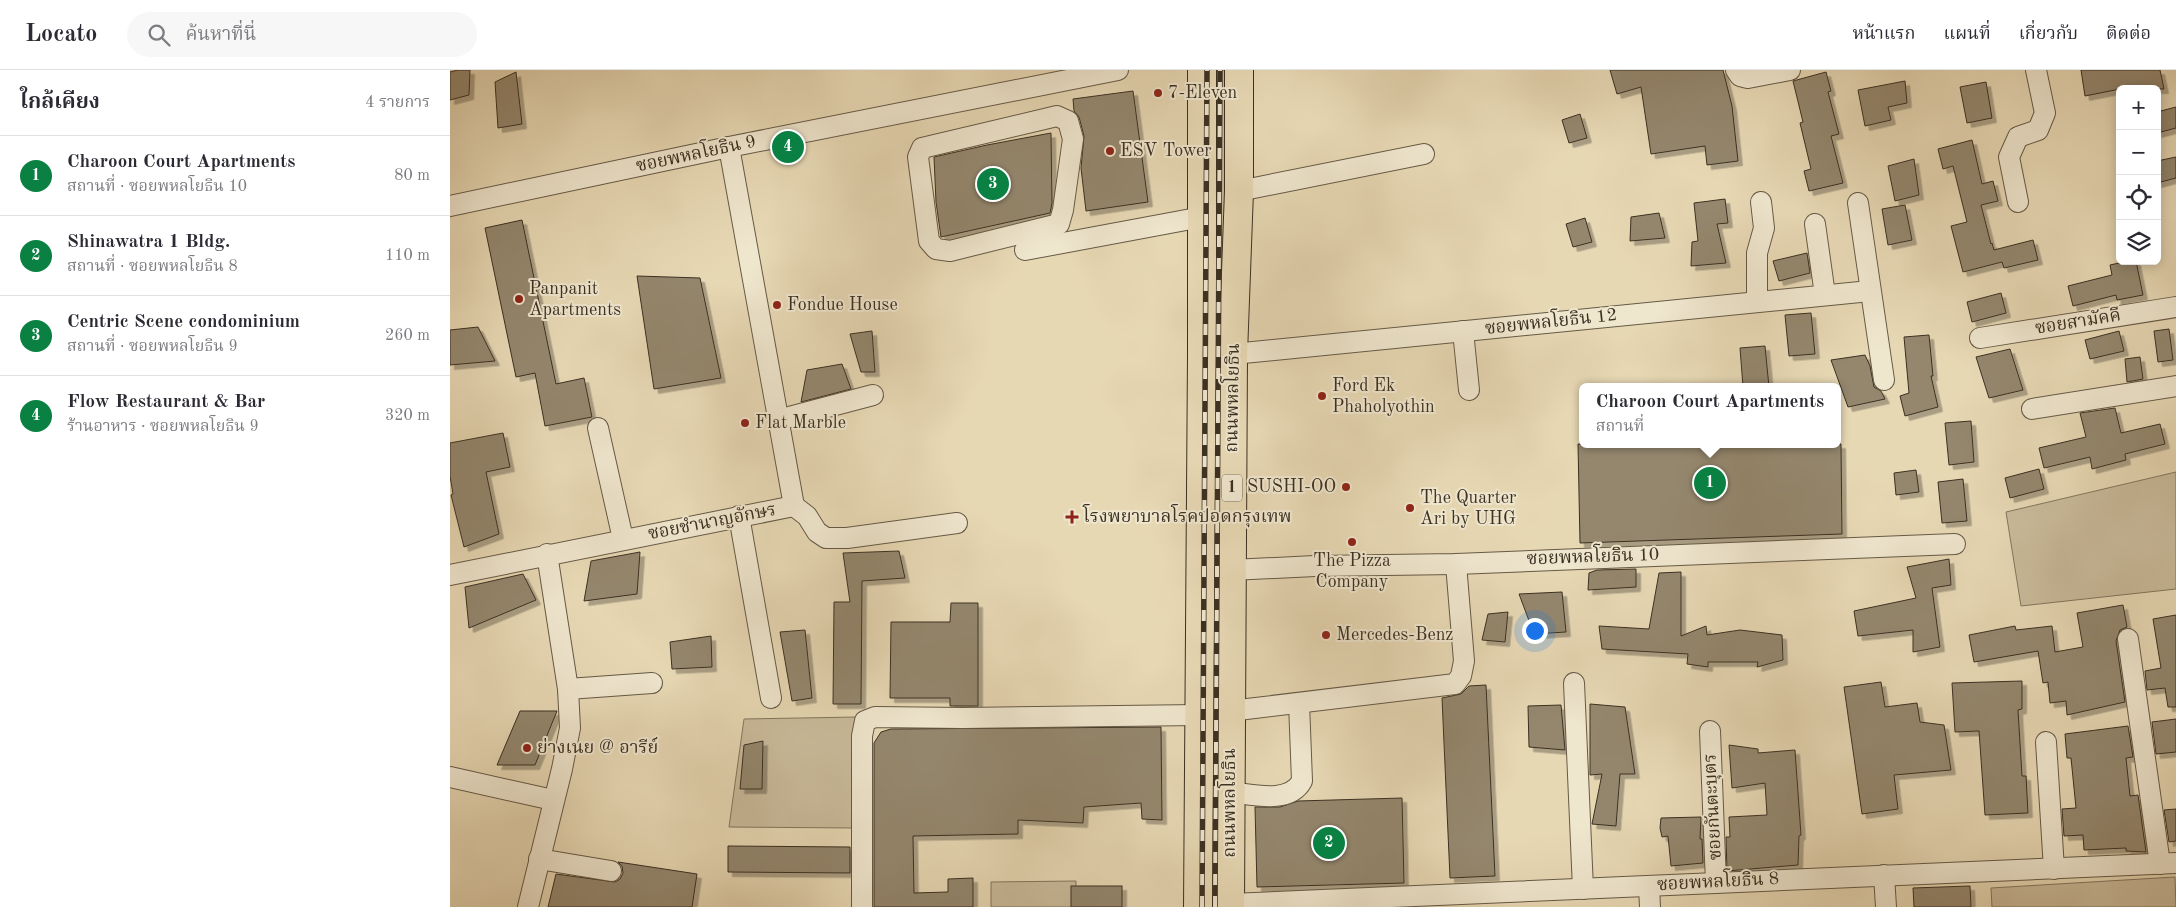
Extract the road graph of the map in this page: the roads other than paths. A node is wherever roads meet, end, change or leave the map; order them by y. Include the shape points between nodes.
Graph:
1 (1118, 70) edge
2 (1202, 70) edge
3 (1240, 70) edge
4 (1736, 70) edge
5 (1790, 70) edge
6 (2036, 70) edge
7 (1027, 87) junction
8 (1028, 121) junction
9 (729, 147) junction
10 (1424, 154) dead end
11 (1240, 191) junction
12 (1761, 202) dead end
13 (2018, 202) dead end
14 (1858, 203) dead end
15 (450, 206) edge
16 (1202, 217) junction
17 (1815, 224) dead end
18 (1025, 250) dead end
19 (1870, 291) junction
20 (1825, 295) junction
21 (1757, 301) junction
22 (2176, 307) edge
23 (1463, 331) junction
24 (1980, 338) dead end
25 (1233, 354) junction
26 (1884, 380) dead end
27 (2176, 386) edge
28 (1469, 390) dead end
29 (874, 395) dead end
30 (2032, 409) dead end
31 (778, 420) junction
32 (598, 428) dead end
33 (794, 506) junction
34 (739, 516) junction
35 (957, 523) dead end
36 (623, 540) junction
37 (1955, 544) dead end
38 (547, 554) junction
39 (1456, 564) junction
40 (1231, 570) junction
41 (1199, 571) junction
42 (450, 575) edge
43 (2128, 639) dead end
44 (652, 683) dead end
45 (1574, 683) dead end
46 (568, 689) junction
47 (771, 698) dead end
48 (1299, 703) junction
49 (1230, 711) junction
50 (1198, 715) junction
51 (1710, 731) dead end
52 (2046, 742) dead end
53 (450, 777) edge
54 (1229, 792) junction
55 (553, 800) junction
56 (1197, 836) junction
57 (1229, 836) junction
58 (539, 859) junction
59 (2168, 863) edge
60 (2054, 869) junction
61 (611, 871) dead end
62 (1884, 875) junction
63 (1716, 883) junction
64 (1649, 886) junction
65 (1583, 889) junction
66 (1198, 906) edge
67 (1230, 906) edge
68 (528, 907) edge
69 (862, 907) edge
70 (1650, 907) edge
71 (1886, 907) edge

1 - 7 street, ซอยพหลโยธิน 9
2 - 16 main road, ถนนพหลโยธิน / 1
3 - 11 main road, ถนนพหลโยธิน / 1
4 - 5 street via 1740,76 1748,78
6 - 13 street via 2045,113 2038,130 2018,137 2009,157
7 - 8 street
7 - 9 street, ซอยพหลโยธิน 9
8 - 8 street via 922,148 918,157 929,241 936,249 950,251 1059,224 1073,139 1068,121 1057,116
9 - 15 street, ซอยพหลโยธิน 9
9 - 31 street, ซอยชำนาญอักษร
10 - 11 street
11 - 25 main road, ถนนพหลโยธิน / 1
12 - 21 street via 1764,228 1757,253
14 - 19 street
16 - 18 street
16 - 41 main road, ถนนพหลโยธิน / 1
17 - 20 street
19 - 20 street, ซอยพหลโยธิน 12
19 - 26 street
20 - 21 street, ซอยพหลโยธิน 12
21 - 23 street, ซอยพหลโยธิน 12
22 - 24 street, ซอยสามัคคี
23 - 25 street, ซอยพหลโยธิน 12
23 - 28 street
25 - 40 main road, ถนนพหลโยธิน / 1
27 - 30 street
29 - 31 street
31 - 33 street, ซอยชำนาญอักษร
32 - 36 street
33 - 34 street, ซอยชำนาญอักษร
33 - 35 street via 826,538
34 - 36 street, ซอยชำนาญอักษร
34 - 47 street
36 - 38 street, ซอยชำนาญอักษร
37 - 39 street, ซอยพหลโยธิน 10 via 1773,545
38 - 42 street, ซอยชำนาญอักษร
38 - 46 street
39 - 40 street, ซอยพหลโยธิน 10
39 - 48 street via 1464,661 1461,676 1455,684
40 - 41 main road
40 - 49 main road, ถนนพหลโยธิน / 1
41 - 50 main road, ถนนพหลโยธิน / 1
43 - 59 street
44 - 46 street
45 - 65 street
46 - 55 street via 570,728
48 - 49 street
48 - 54 street via 1300,785 1296,790 1281,795
49 - 54 main road, ถนนพหลโยธิน / 1
50 - 56 main road, ถนนพหลโยธิน / 1
50 - 69 street via 875,717 865,721 862,736
51 - 63 street, ซอยกันตะบุตร
52 - 60 street
53 - 55 street
54 - 57 main road, ถนนพหลโยธิน / 1
55 - 58 street
56 - 57 main road
56 - 66 main road, ถนนพหลโยธิน / 1
57 - 67 main road, ถนนพหลโยธิน / 1
58 - 61 street
58 - 68 street
59 - 60 street, ซอยพหลโยธิน 8
60 - 62 street, ซอยพหลโยธิน 8
62 - 63 street, ซอยพหลโยธิน 8
62 - 71 street
63 - 64 street, ซอยพหลโยธิน 8
64 - 65 street, ซอยพหลโยธิน 8
64 - 70 street
65 - 67 street, ซอยพหลโยธิน 8
66 - 67 main road

